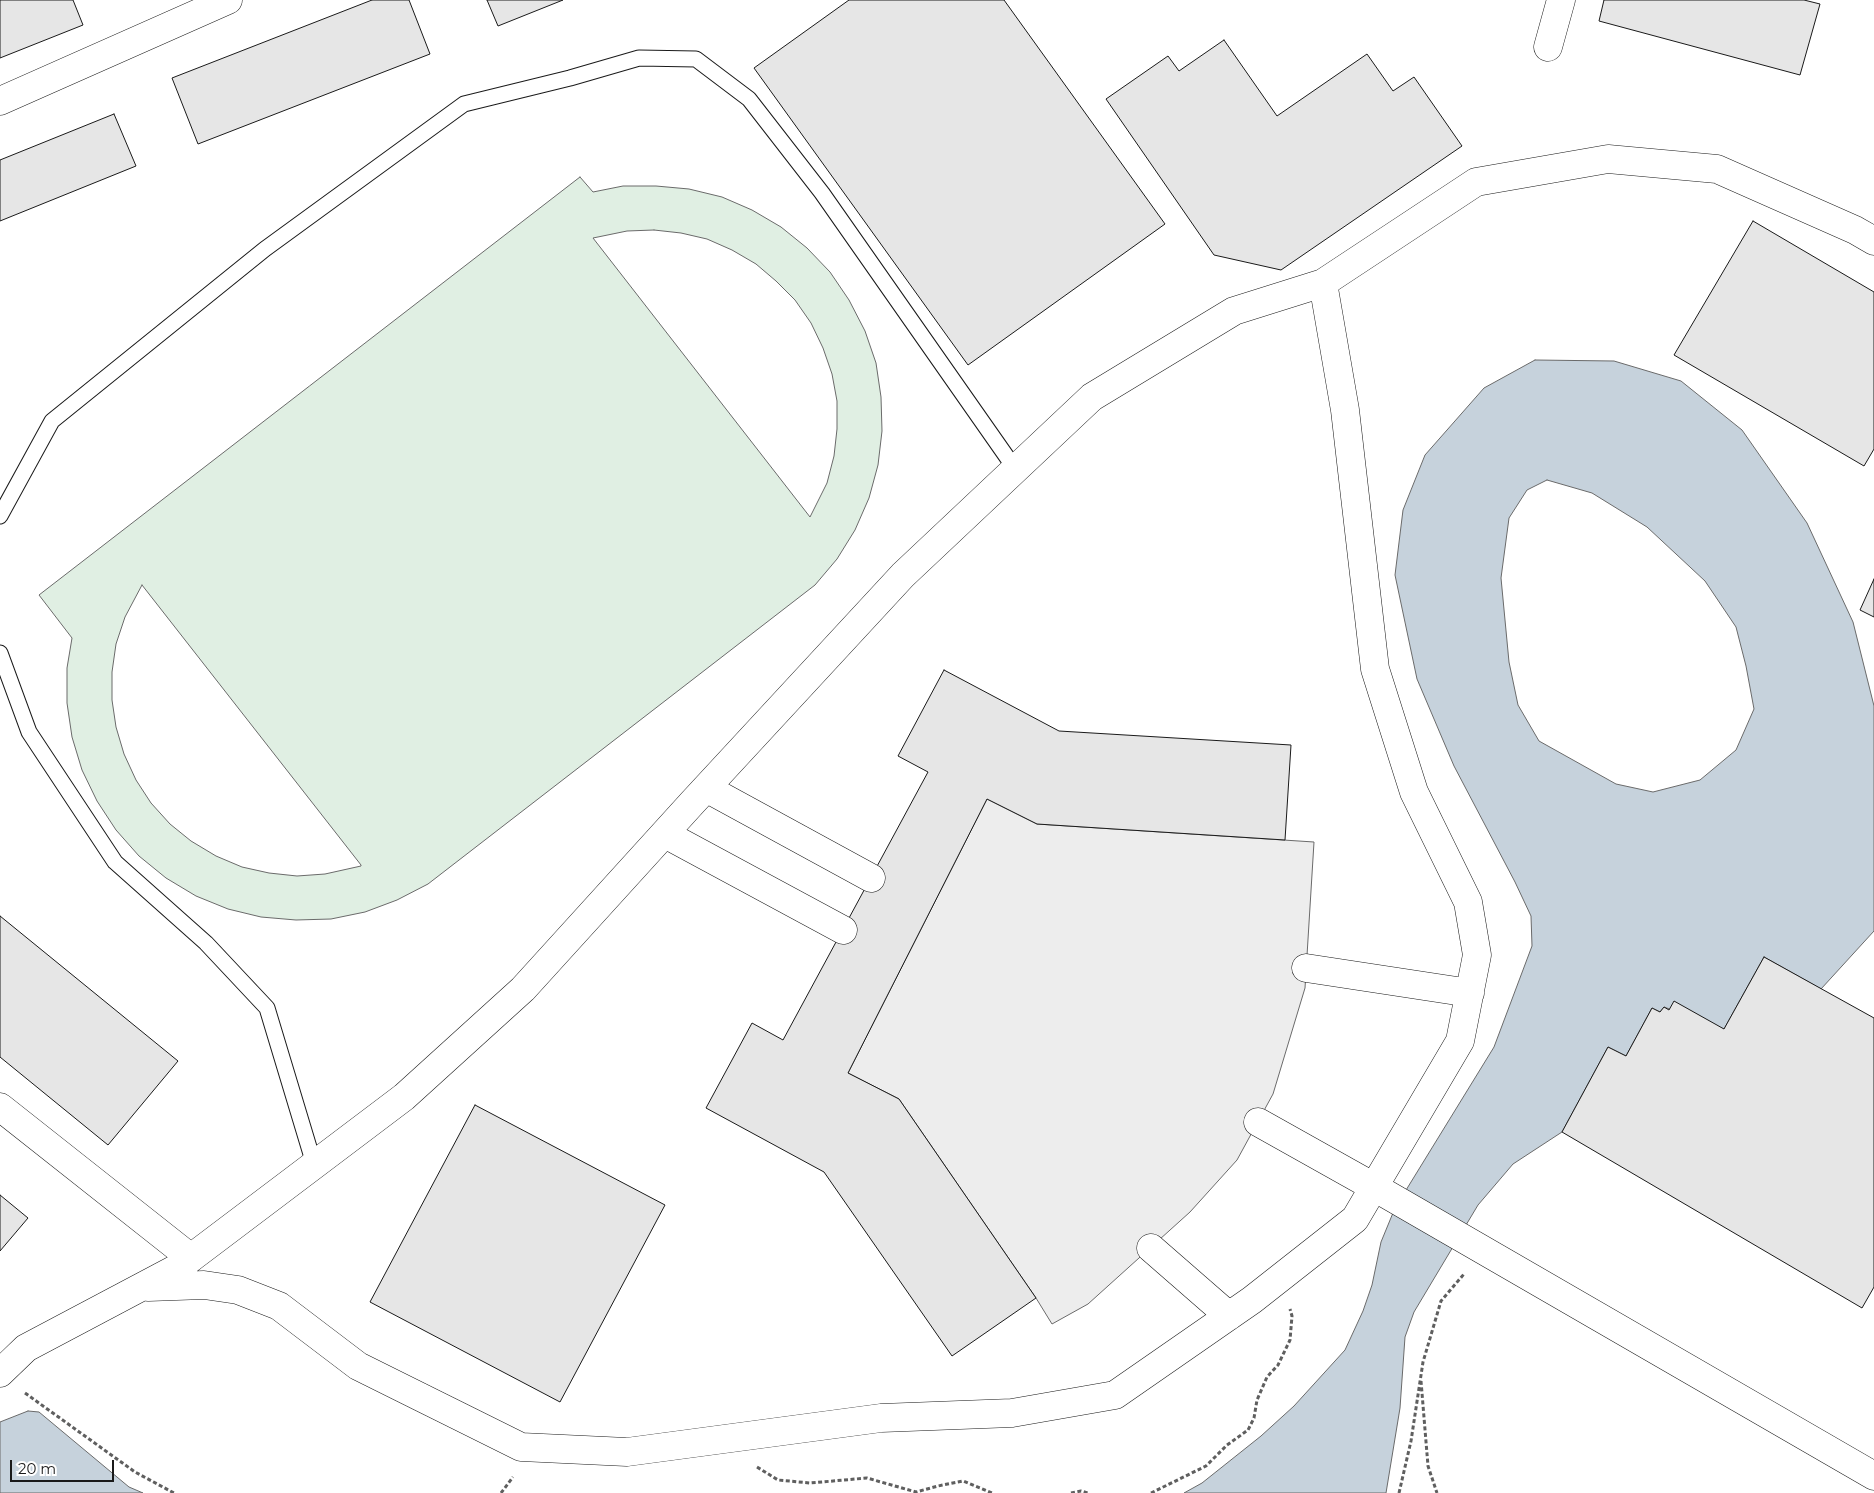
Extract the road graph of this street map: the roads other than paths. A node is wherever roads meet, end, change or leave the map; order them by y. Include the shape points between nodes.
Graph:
1 (228, 0) edge
2 (1561, 0) edge
3 (1548, 47) dead end
4 (0, 101) edge
5 (1874, 241) edge
6 (1323, 283) junction
7 (1016, 470) junction
8 (0, 516) edge
9 (0, 652) edge
10 (706, 788) junction
11 (664, 834) junction
12 (871, 878) dead end
13 (843, 930) dead end
14 (1306, 968) dead end
15 (1470, 993) junction
16 (0, 1107) edge
17 (1258, 1122) dead end
18 (314, 1164) junction
19 (1381, 1191) junction
20 (1151, 1248) dead end
21 (191, 1258) junction
22 (142, 1287) junction
23 (1229, 1316) junction
24 (0, 1373) edge
25 (1874, 1476) edge

1 - 4 street
2 - 3 street
5 - 6 street via 1717,169 1608,159 1476,182
6 - 7 street via 1234,311 1092,397
6 - 15 street via 1345,410 1375,669 1414,792 1468,902 1477,955
7 - 8 lane via 822,193 749,99 696,59 639,58 464,104 265,249 52,421
7 - 10 street via 903,575
9 - 18 lane via 29,732 115,862 206,943 267,1008
10 - 11 street
10 - 12 street
11 - 13 street
11 - 18 street via 523,989 404,1097
14 - 15 street
15 - 19 street via 1460,1041
16 - 21 street
17 - 19 street
18 - 21 street
19 - 23 street via 1355,1218
19 - 25 street
20 - 23 street
21 - 22 street
22 - 23 street via 204,1285 230,1288 279,1306 358,1366 521,1447 627,1452 881,1418 1012,1413 1115,1396
22 - 24 street via 26,1348

